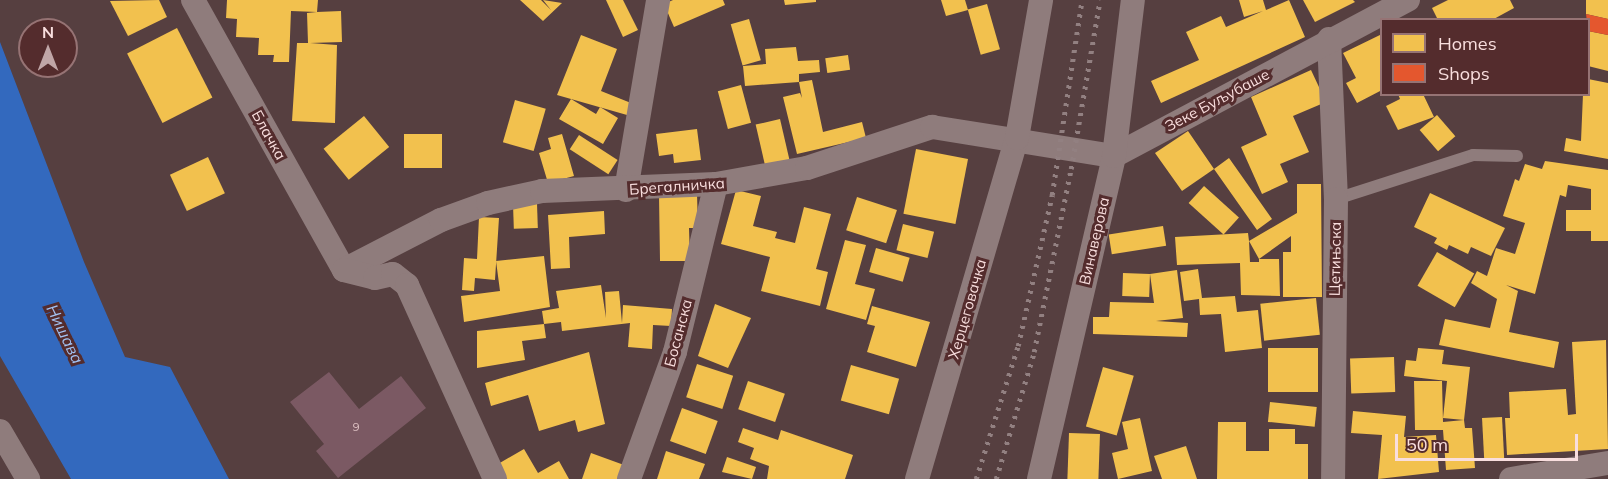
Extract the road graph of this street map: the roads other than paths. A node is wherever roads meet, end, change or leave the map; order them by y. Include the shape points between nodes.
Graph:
1 (193, 0) edge
2 (658, 0) edge
3 (1041, 0) edge
4 (1133, 0) edge
5 (1408, 0) edge
6 (1329, 39) junction
7 (1017, 138) junction
8 (1114, 156) junction
9 (1517, 156) dead end
10 (716, 184) junction
11 (626, 190) junction
12 (1336, 199) junction
13 (344, 270) junction
14 (0, 431) edge
15 (1608, 463) edge
16 (28, 479) edge
17 (495, 479) edge
18 (629, 479) edge
19 (917, 479) edge
20 (1039, 479) edge
21 (1333, 479) edge
22 (1511, 479) edge

1 - 13 street, Блачка
2 - 11 street
3 - 7 street, Херцеговачка
4 - 8 street, Винаверова
5 - 6 street, Зеке Буљубаше
6 - 8 street, Зеке Буљубаше
6 - 12 street, Цетињска
7 - 8 street
7 - 10 street, Брегалничка via 932,127 807,168
7 - 19 street, Херцеговачка
8 - 20 street, Винаверова
9 - 12 lane via 1473,155
10 - 11 street, Брегалничка
10 - 18 street, Босанска via 675,352
11 - 13 street, Брегалничка via 542,191 488,203 441,220
12 - 21 street, Цетињска
13 - 17 street via 375,278 393,274 407,285
14 - 16 street
15 - 22 street

